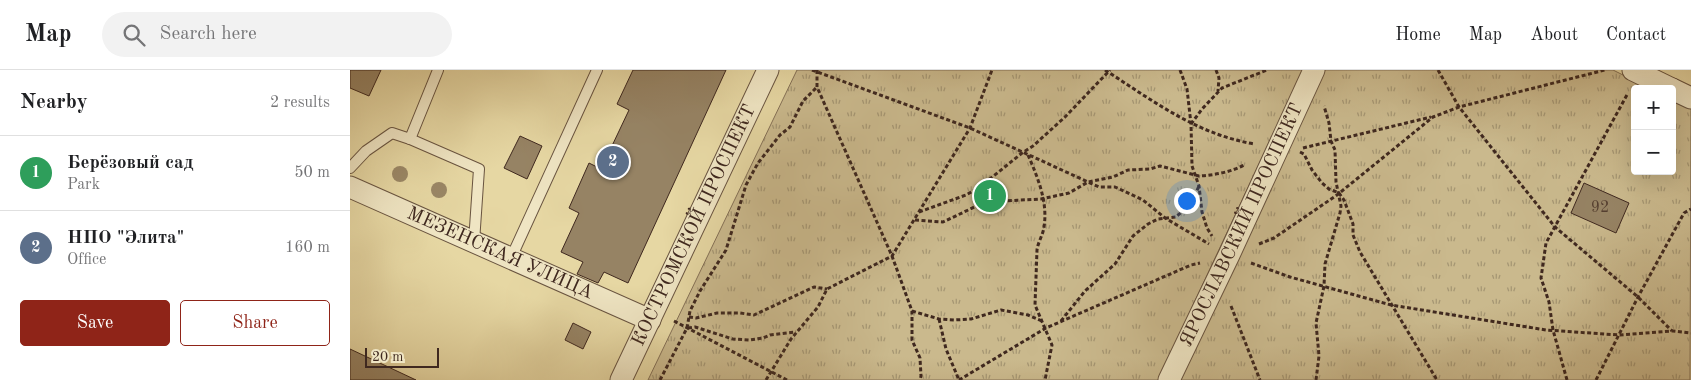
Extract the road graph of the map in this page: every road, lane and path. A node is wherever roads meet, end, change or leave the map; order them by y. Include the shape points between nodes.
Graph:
1 (438, 70) edge
2 (597, 70) edge
3 (768, 70) edge
4 (817, 70) edge
5 (992, 70) edge
6 (1180, 70) edge
7 (1216, 70) edge
8 (1267, 70) edge
9 (1314, 70) edge
10 (1438, 70) edge
11 (1605, 70) edge
12 (1108, 71) edge
13 (1639, 71) edge
14 (1665, 85) edge
15 (817, 87) junction
16 (1676, 91) edge
17 (1218, 92) junction
18 (1691, 98) edge
19 (1323, 104) dead end
20 (1459, 107) junction
21 (1432, 117) junction
22 (1191, 124) junction
23 (410, 138) junction
24 (1331, 141) junction
25 (1278, 148) junction
26 (1027, 155) dead end
27 (350, 168) edge
28 (1195, 174) junction
29 (1199, 186) junction
30 (350, 187) edge
31 (1339, 193) junction
32 (1043, 199) junction
33 (1691, 209) edge
34 (919, 212) junction
35 (914, 220) junction
36 (1555, 227) junction
37 (474, 242) junction
38 (1223, 250) junction
39 (892, 256) junction
40 (511, 258) junction
41 (1218, 276) junction
42 (827, 289) junction
43 (1638, 297) junction
44 (912, 311) junction
45 (689, 317) junction
46 (939, 319) junction
47 (650, 320) junction
48 (671, 320) dead end
49 (1042, 321) junction
50 (1060, 322) junction
51 (687, 328) junction
52 (1046, 328) junction
53 (796, 332) junction
54 (1673, 332) dead end
55 (770, 372) junction
56 (621, 380) edge
57 (660, 380) edge
58 (766, 380) edge
59 (787, 380) edge
60 (920, 380) edge
61 (959, 380) edge
62 (1045, 380) edge
63 (1169, 380) edge
64 (1260, 380) edge
65 (1316, 380) edge
66 (1437, 380) edge
67 (1567, 380) edge
68 (1596, 380) edge

1 - 23 lane
2 - 40 lane
3 - 47 street, КОСТРОМСКОЙ ПРОСПЕКТ
4 - 15 path
5 - 34 path via 970,128
6 - 22 path via 1187,89
7 - 17 path
8 - 17 path
9 - 25 street, ЯРОСЛАВСКИЙ ПРОСПЕКТ
10 - 20 path
11 - 20 path
12 - 22 path
12 - 34 path via 1065,117 980,187
13 - 14 street
13 - 36 path
15 - 39 path
15 - 45 path via 803,101 790,127 758,163 746,185 726,250 700,291
16 - 18 street
17 - 22 path
19 - 24 path
20 - 21 path
20 - 36 path
21 - 24 path
21 - 31 path
22 - 25 path via 1234,141
22 - 28 path
23 - 27 lane via 392,133 366,151
23 - 37 lane via 479,168
24 - 31 path via 1335,150
24 - 31 path via 1296,150 1304,154 1322,183
25 - 28 path via 1229,172 1205,176
25 - 38 street, ЯРОСЛАВСКИЙ ПРОСПЕКТ
26 - 32 path
28 - 29 path
28 - 32 path via 1160,166 1128,170 1113,178 1088,182 1069,193
29 - 38 path via 1207,228
29 - 50 path via 1176,217 1158,219 1133,236 1115,264 1085,291
30 - 37 street, МЕЗЕНСКАЯ УЛИЦА
31 - 38 path via 1274,238
31 - 65 path via 1340,213 1325,264 1316,323 1319,356
31 - 66 path via 1348,210 1360,252
32 - 35 path via 985,202 942,222
32 - 49 path via 1044,230 1037,250 1035,305
33 - 43 path via 1684,214
34 - 35 path
35 - 39 path
36 - 43 path
36 - 67 path via 1546,243 1541,278
37 - 40 street, МЕЗЕНСКАЯ УЛИЦА
38 - 41 street, ЯРОСЛАВСКИЙ ПРОСПЕКТ
38 - 50 path
39 - 42 path
39 - 44 path
40 - 47 street, МЕЗЕНСКАЯ УЛИЦА
41 - 63 street, ЯРОСЛАВСКИЙ ПРОСПЕКТ
41 - 64 path
42 - 45 path via 814,287 754,315 717,313
42 - 53 path via 818,307
43 - 54 path
43 - 68 path
44 - 46 path
44 - 60 path via 912,340 920,358
45 - 51 path
46 - 49 path via 971,319 1001,310
46 - 61 path via 946,349
47 - 56 street, КОСТРОМСКОЙ ПРОСПЕКТ
48 - 51 path
49 - 52 path
50 - 52 path
51 - 53 path via 706,329 739,340
51 - 55 path
51 - 57 path
52 - 61 path
52 - 62 path via 1052,345
53 - 55 path
55 - 58 path
55 - 59 path

